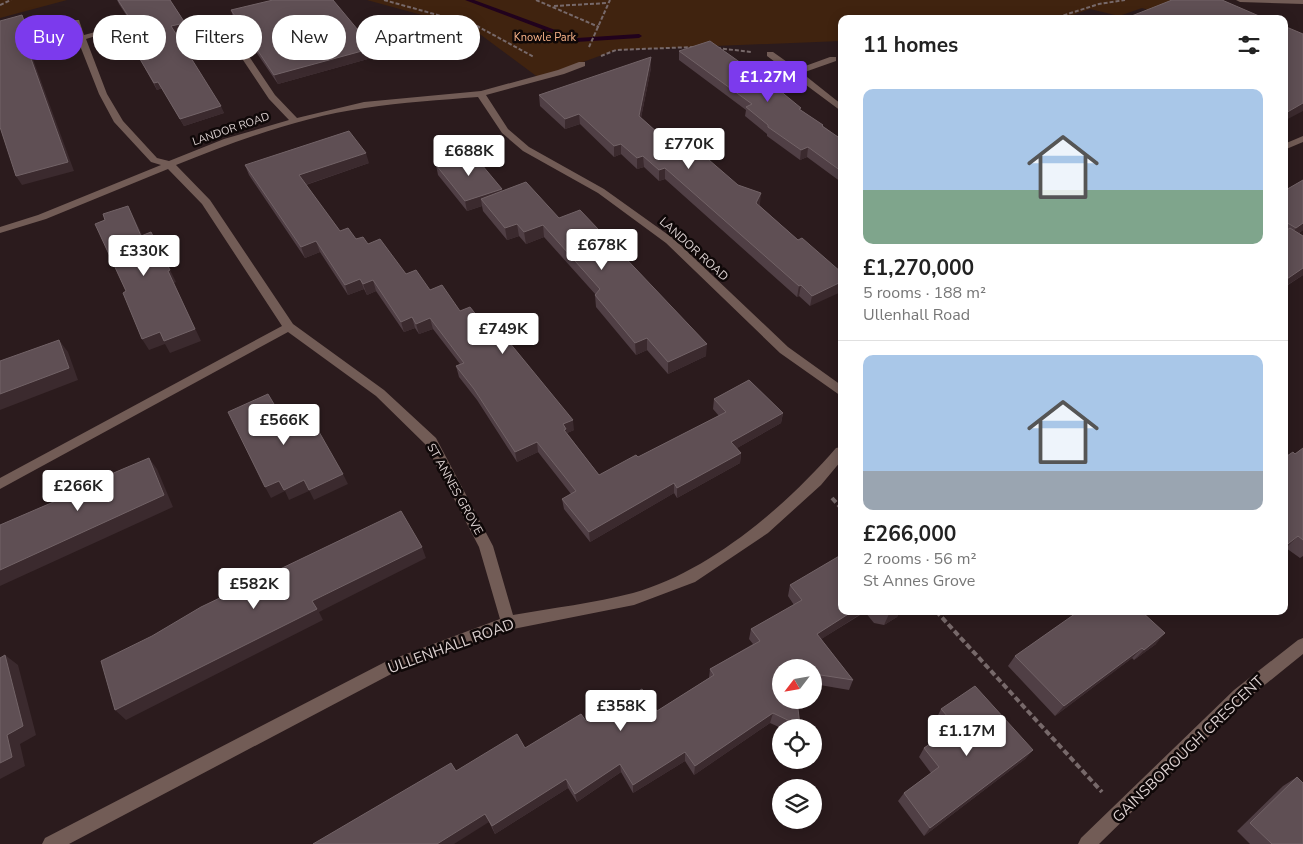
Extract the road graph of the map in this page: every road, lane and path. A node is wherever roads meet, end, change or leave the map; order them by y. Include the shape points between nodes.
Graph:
1 (11, 0) edge
2 (384, 0) edge
3 (536, 0) edge
4 (610, 0) edge
5 (1125, 0) edge
6 (1240, 0) edge
7 (1303, 2) edge
8 (0, 4) edge
9 (608, 4) junction
10 (553, 6) junction
11 (1064, 15) edge
12 (599, 27) junction
13 (83, 45) edge
14 (700, 47) edge
15 (709, 47) edge
16 (770, 54) joint
17 (833, 59) dead end
18 (247, 60) edge
19 (582, 64) junction
20 (561, 72) junction
21 (796, 72) junction
22 (481, 94) junction
23 (838, 106) edge
24 (294, 121) junction
25 (1303, 139) edge
26 (1288, 145) edge
27 (169, 164) junction
28 (0, 230) edge
29 (289, 327) junction
30 (838, 389) edge
31 (838, 455) edge
32 (0, 484) edge
33 (940, 615) edge
34 (508, 623) junction
35 (1303, 646) edge
36 (1121, 812) junction
37 (1096, 841) edge
38 (52, 844) edge

1 - 8 path
2 - 20 path via 477,26
3 - 10 path
4 - 9 path
5 - 11 path via 1098,4
6 - 7 street
9 - 10 path
9 - 12 path
10 - 12 path
12 - 19 path
13 - 27 street, ST ANNES GROVE via 103,94 119,122 154,160
14 - 19 path via 616,50
15 - 16 path
16 - 21 street
17 - 21 street
18 - 24 street via 272,97
19 - 20 street, LANDOR ROAD
20 - 22 street, LANDOR ROAD
21 - 23 street
22 - 24 street, LANDOR ROAD via 364,105
22 - 30 street, LANDOR ROAD via 505,131 526,149 601,191 670,241 784,350
24 - 27 street, LANDOR ROAD via 228,141
25 - 26 street
27 - 28 street, LANDOR ROAD via 42,217
27 - 29 street, ST ANNES GROVE via 206,202
29 - 32 street
29 - 34 street, ST ANNES GROVE via 380,393 430,442 486,546
31 - 34 street, ULLENHALL ROAD via 816,481 763,529 690,578 634,599
33 - 36 path
34 - 38 street, ULLENHALL ROAD via 390,667
35 - 36 street, GAINSBOROUGH CRESCENT via 1240,695
36 - 37 street, GAINSBOROUGH CRESCENT

